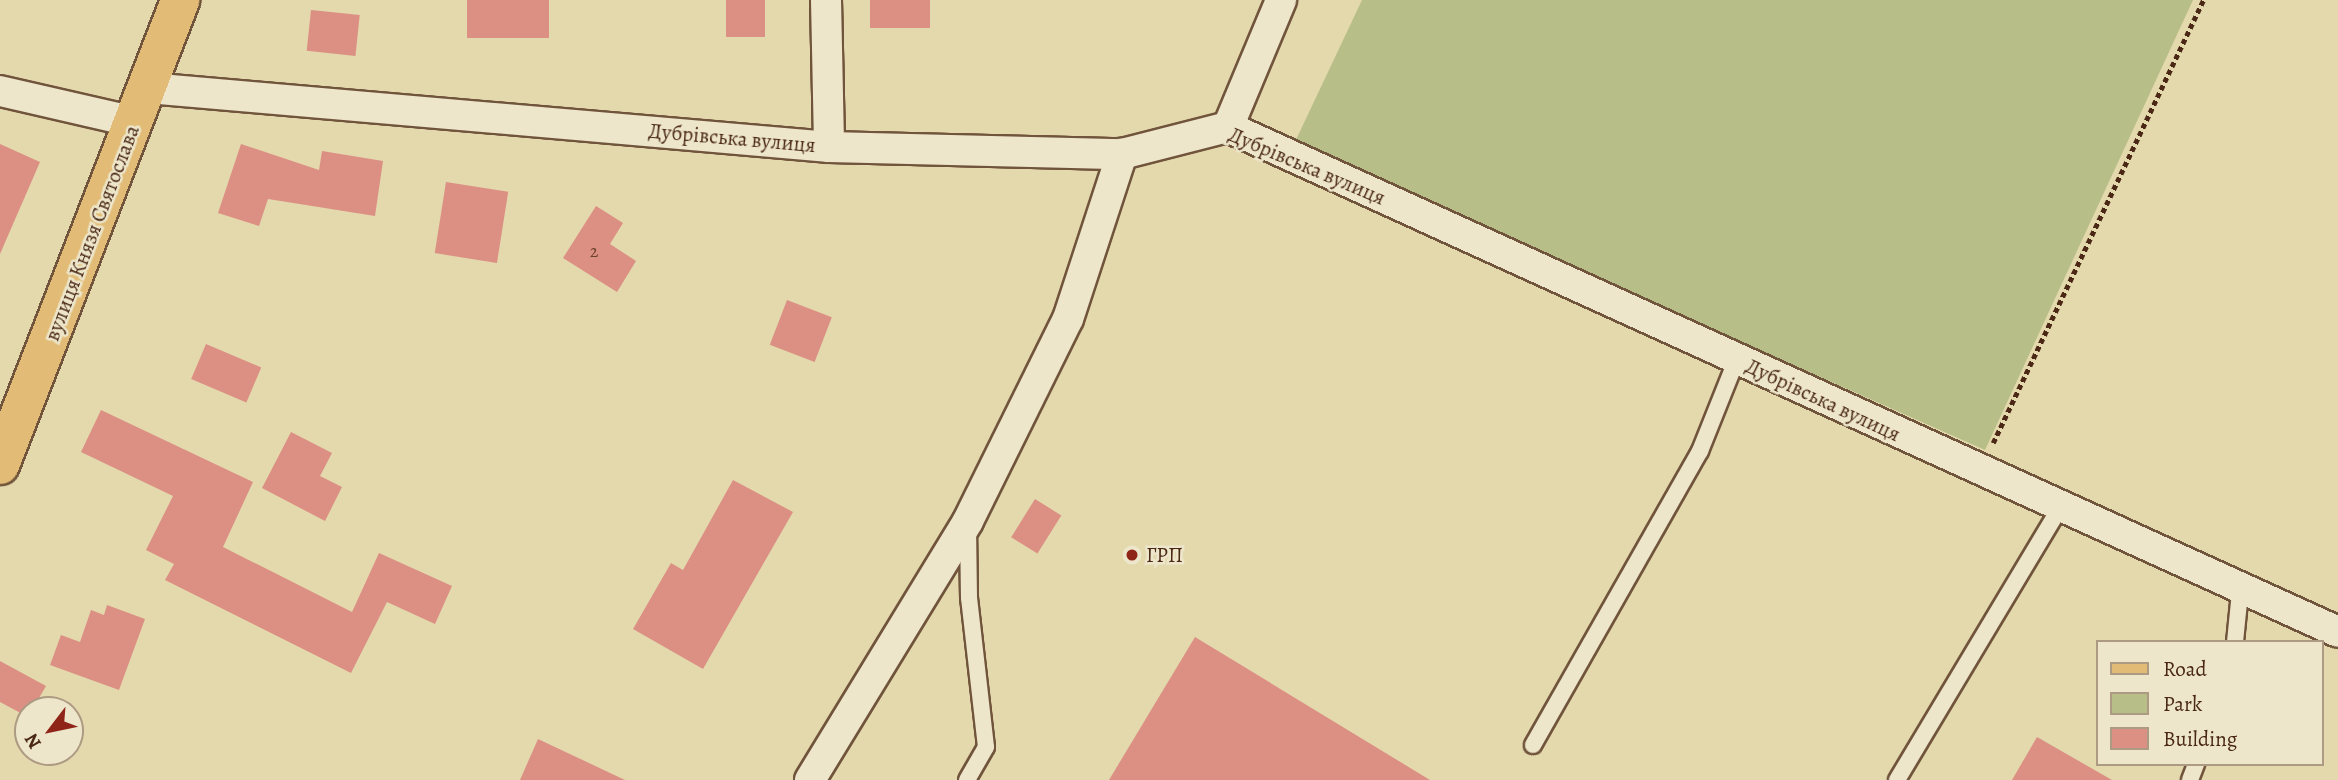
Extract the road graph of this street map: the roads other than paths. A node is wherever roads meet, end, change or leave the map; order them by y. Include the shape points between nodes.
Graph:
1 (180, 0) edge
2 (826, 0) edge
3 (1281, 0) edge
4 (0, 91) edge
5 (141, 105) junction
6 (1228, 127) junction
7 (829, 147) junction
8 (1122, 154) junction
9 (1736, 361) junction
10 (0, 465) edge
11 (2059, 509) junction
12 (968, 521) junction
13 (2241, 592) junction
14 (2338, 632) edge
15 (2235, 640) edge
16 (1533, 745) dead end
17 (810, 780) edge
18 (967, 780) edge
19 (1897, 780) edge

1 - 5 main road, вулиця Князя Святослава
2 - 7 street
3 - 6 street
4 - 5 street, Дубрівська вулиця
5 - 7 street, Дубрівська вулиця
5 - 10 main road, вулиця Князя Святослава
6 - 8 street, Дубрівська вулиця
6 - 9 street, Дубрівська вулиця
7 - 8 street, Дубрівська вулиця
8 - 12 street via 1068,319
9 - 11 street, Дубрівська вулиця
9 - 16 lane via 1700,451
11 - 13 street, Дубрівська вулиця
11 - 19 lane
12 - 17 street
12 - 18 lane via 970,598 986,747
13 - 14 street, Дубрівська вулиця
13 - 15 lane

